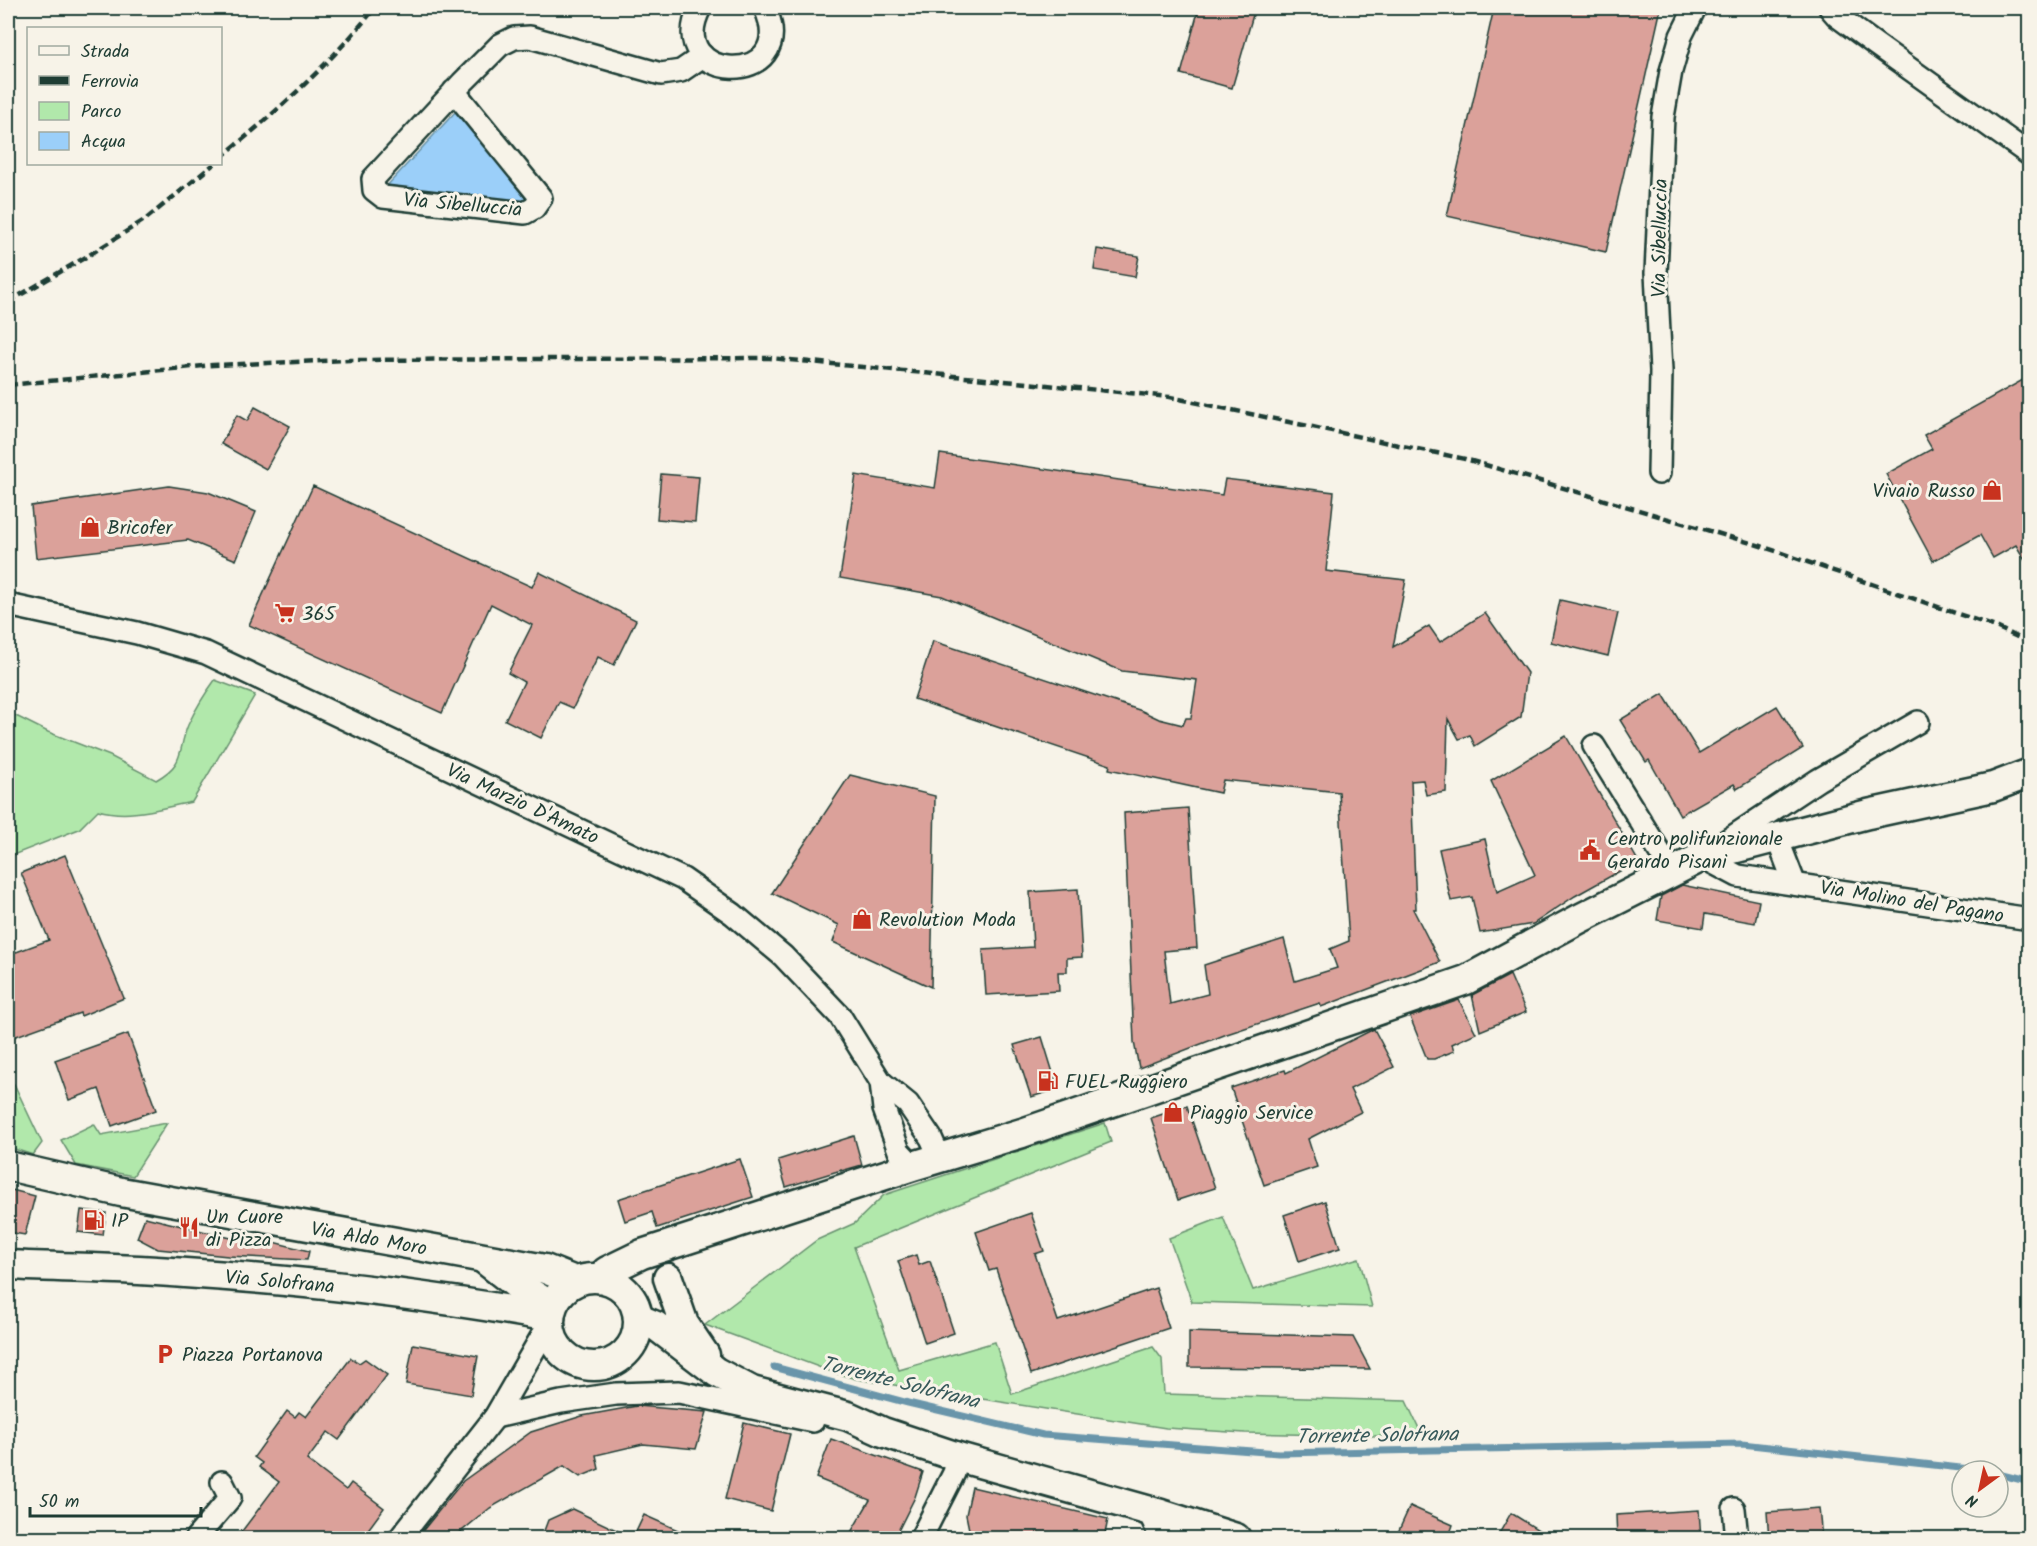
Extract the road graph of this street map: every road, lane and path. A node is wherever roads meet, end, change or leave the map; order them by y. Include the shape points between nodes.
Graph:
1 (700, 8) edge
2 (765, 8) edge
3 (1695, 8) edge
4 (1830, 10) edge
5 (703, 56) junction
6 (454, 91) junction
7 (2030, 155) edge
8 (1659, 473) dead end
9 (8, 605) edge
10 (1918, 722) dead end
11 (1594, 746) dead end
12 (2030, 773) edge
13 (1777, 838) junction
14 (1702, 857) junction
15 (1672, 873) junction
16 (1794, 882) junction
17 (2030, 919) edge
18 (882, 1082) junction
19 (940, 1158) junction
20 (8, 1166) edge
21 (913, 1166) junction
22 (697, 1236) junction
23 (484, 1259) junction
24 (8, 1265) edge
25 (668, 1278) junction
26 (588, 1280) junction
27 (638, 1316) junction
28 (551, 1318) junction
29 (716, 1372) junction
30 (495, 1417) junction
31 (882, 1432) junction
32 (958, 1457) junction
33 (222, 1482) dead end
34 (1734, 1509) dead end
35 (1148, 1510) junction
36 (196, 1539) edge
37 (400, 1539) edge
38 (921, 1539) edge
39 (1161, 1539) edge
40 (1236, 1539) edge
41 (1737, 1539) edge

1 - 5 street via 693,32
2 - 5 street via 771,33 768,45 756,60 738,69 713,64
3 - 8 street, Via Sibelluccia via 1681,36 1663,117 1656,273 1661,371
4 - 7 street
5 - 6 street, Via Sibelluccia via 681,71 661,74 530,37 514,38 500,45
6 - 6 street, Via Sibelluccia via 542,198 534,208 525,213 383,197 374,190 373,179
9 - 18 street, Via Marzio D'Amato via 137,633 206,653 683,879 783,956 840,1016
10 - 14 street via 1818,780
11 - 15 street
12 - 13 main road via 1993,787
13 - 14 main road
13 - 16 street
14 - 15 main road
14 - 16 street, Via Molino del Pagano via 1738,876
15 - 19 main road via 1466,980
16 - 17 street, Via Molino del Pagano
18 - 19 street via 908,1104
18 - 21 street, Via Marzio D'Amato via 884,1109 899,1151
19 - 21 main road
20 - 23 main road, Via Aldo Moro via 121,1192
21 - 22 main road
22 - 25 main road
22 - 26 main road via 642,1254
23 - 26 main road, Via Aldo Moro
23 - 28 main road
24 - 28 main road, Via Solofrana via 183,1272 322,1284
25 - 27 main road
25 - 29 main road via 684,1324
26 - 27 main road via 614,1282 633,1300
26 - 28 main road via 564,1289
27 - 28 main road via 636,1337 629,1349 606,1365 592,1366 565,1356 556,1345
27 - 29 main road
28 - 30 street
29 - 31 main road via 752,1391 848,1416
30 - 31 street via 616,1394 679,1392 839,1427
30 - 37 street
31 - 32 main road
32 - 35 main road
32 - 38 street
33 - 36 street via 230,1498
34 - 41 street
35 - 39 street
35 - 40 main road

